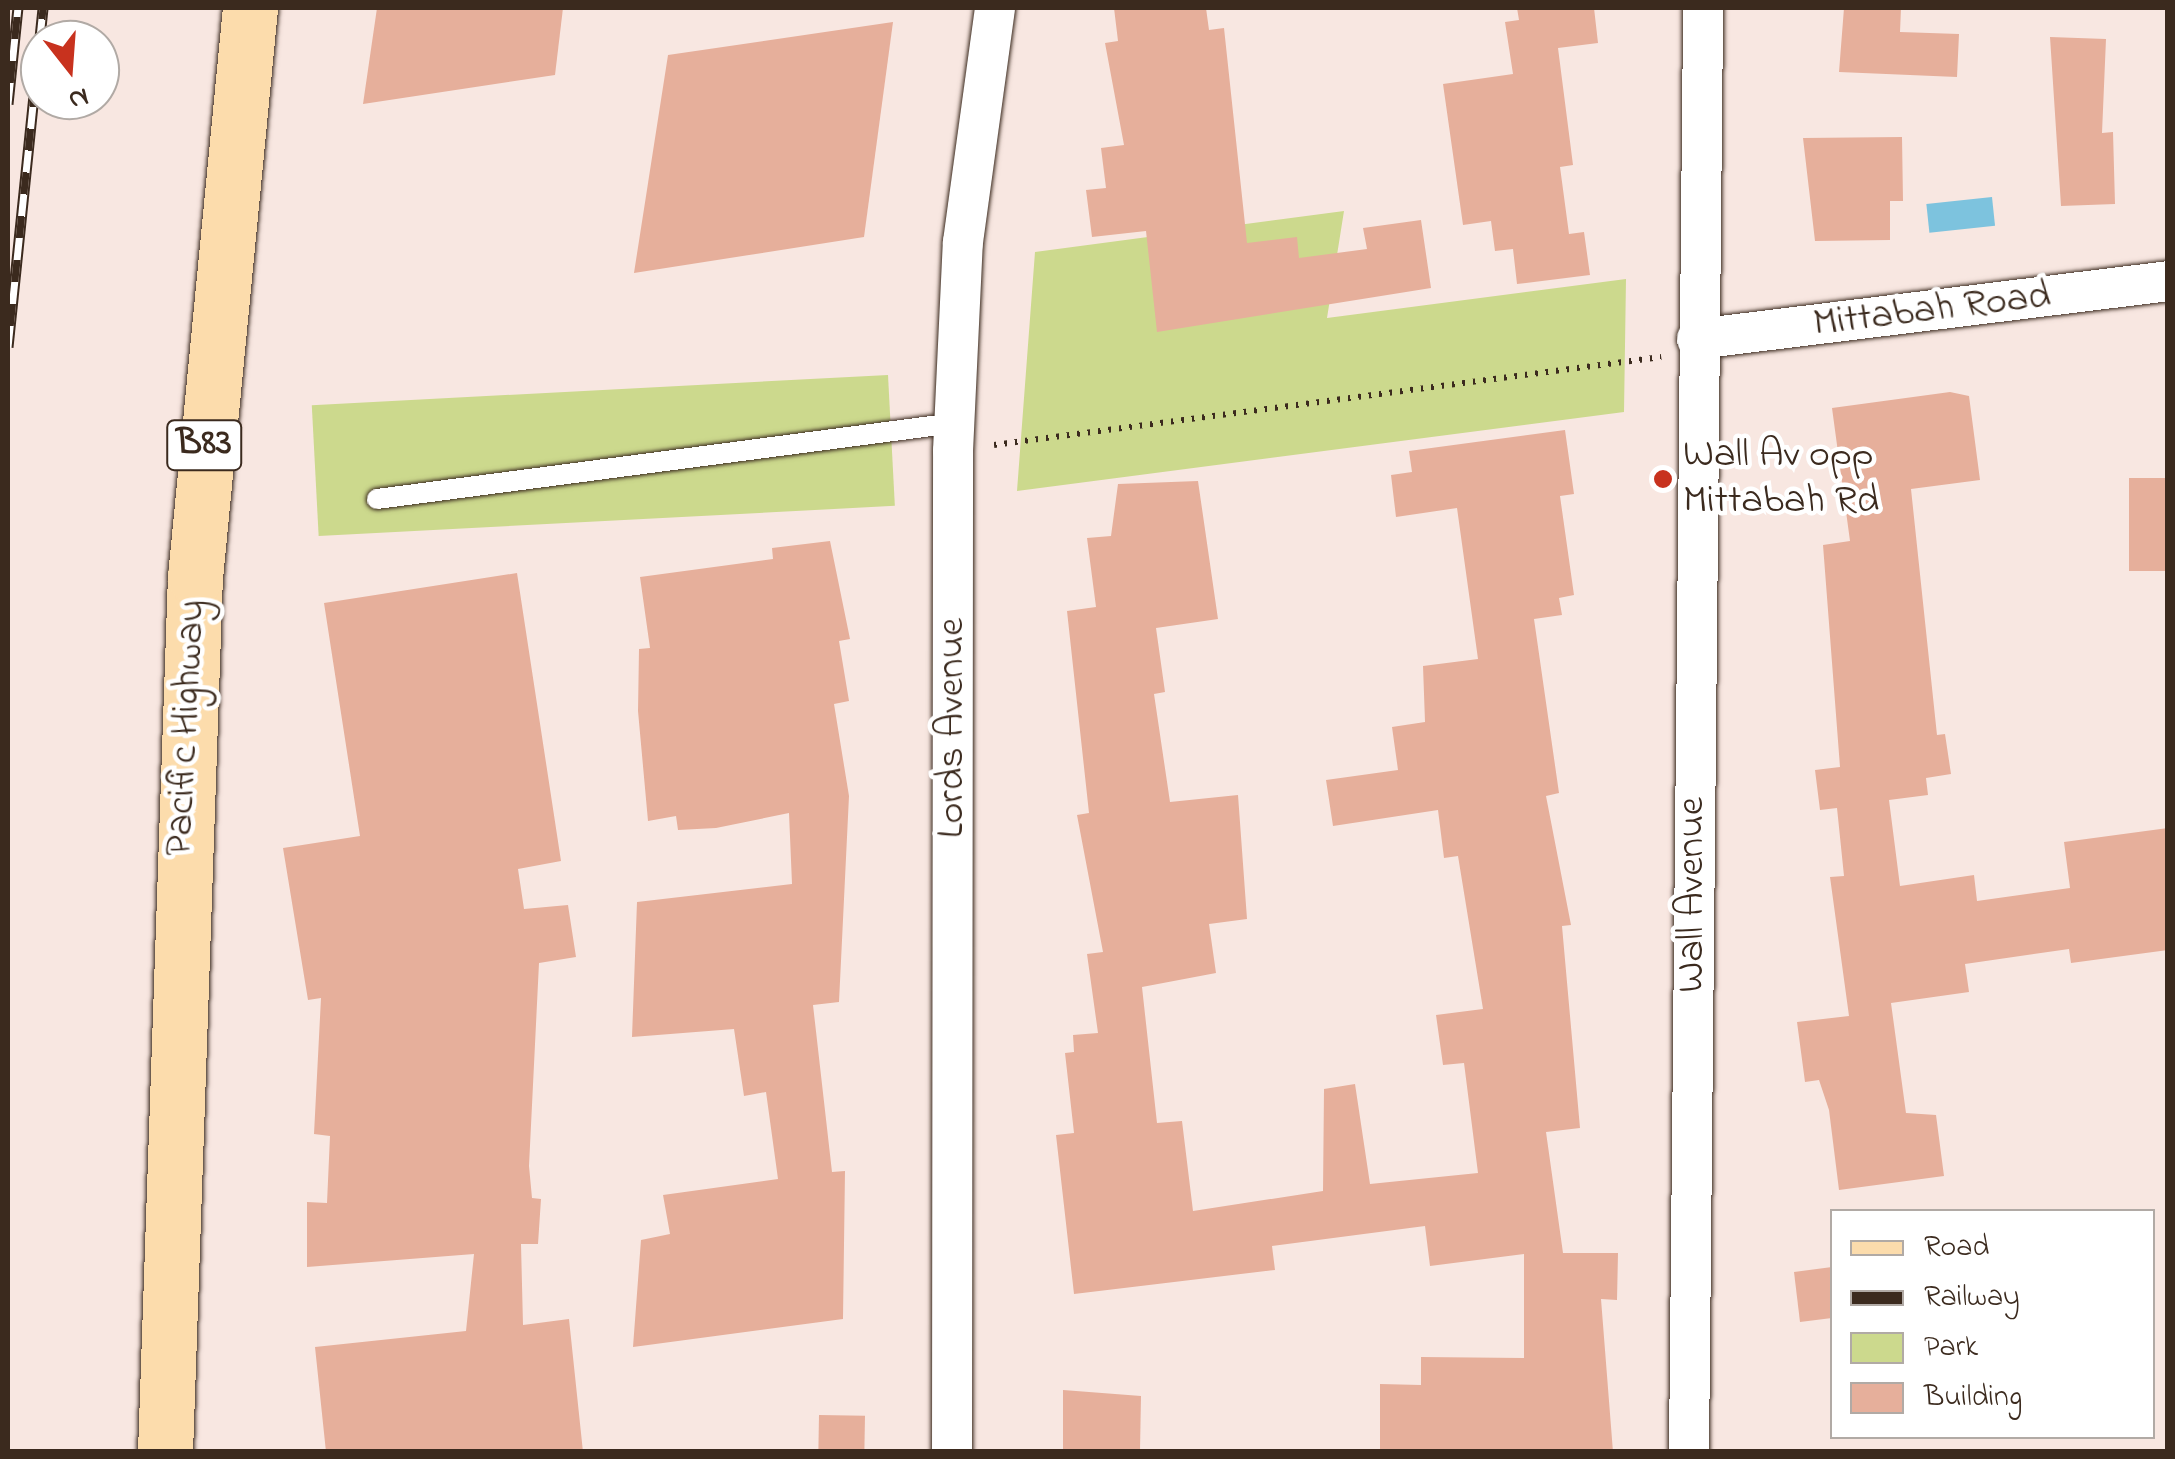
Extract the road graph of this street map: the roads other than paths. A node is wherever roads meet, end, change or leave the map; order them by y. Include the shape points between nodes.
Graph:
1 (250, 8) edge
2 (995, 8) edge
3 (1703, 8) edge
4 (2168, 282) edge
5 (1696, 346) junction
6 (954, 437) junction
7 (377, 499) dead end
8 (165, 1452) edge
9 (952, 1452) edge
10 (1690, 1452) edge

1 - 8 main road, Pacific Highway / B83 via 198,538
2 - 6 street, Lords Avenue via 963,242
3 - 5 street, Wall Avenue
4 - 5 street, Mittabah Road
5 - 10 street, Wall Avenue
6 - 7 lane
6 - 9 street, Lords Avenue

